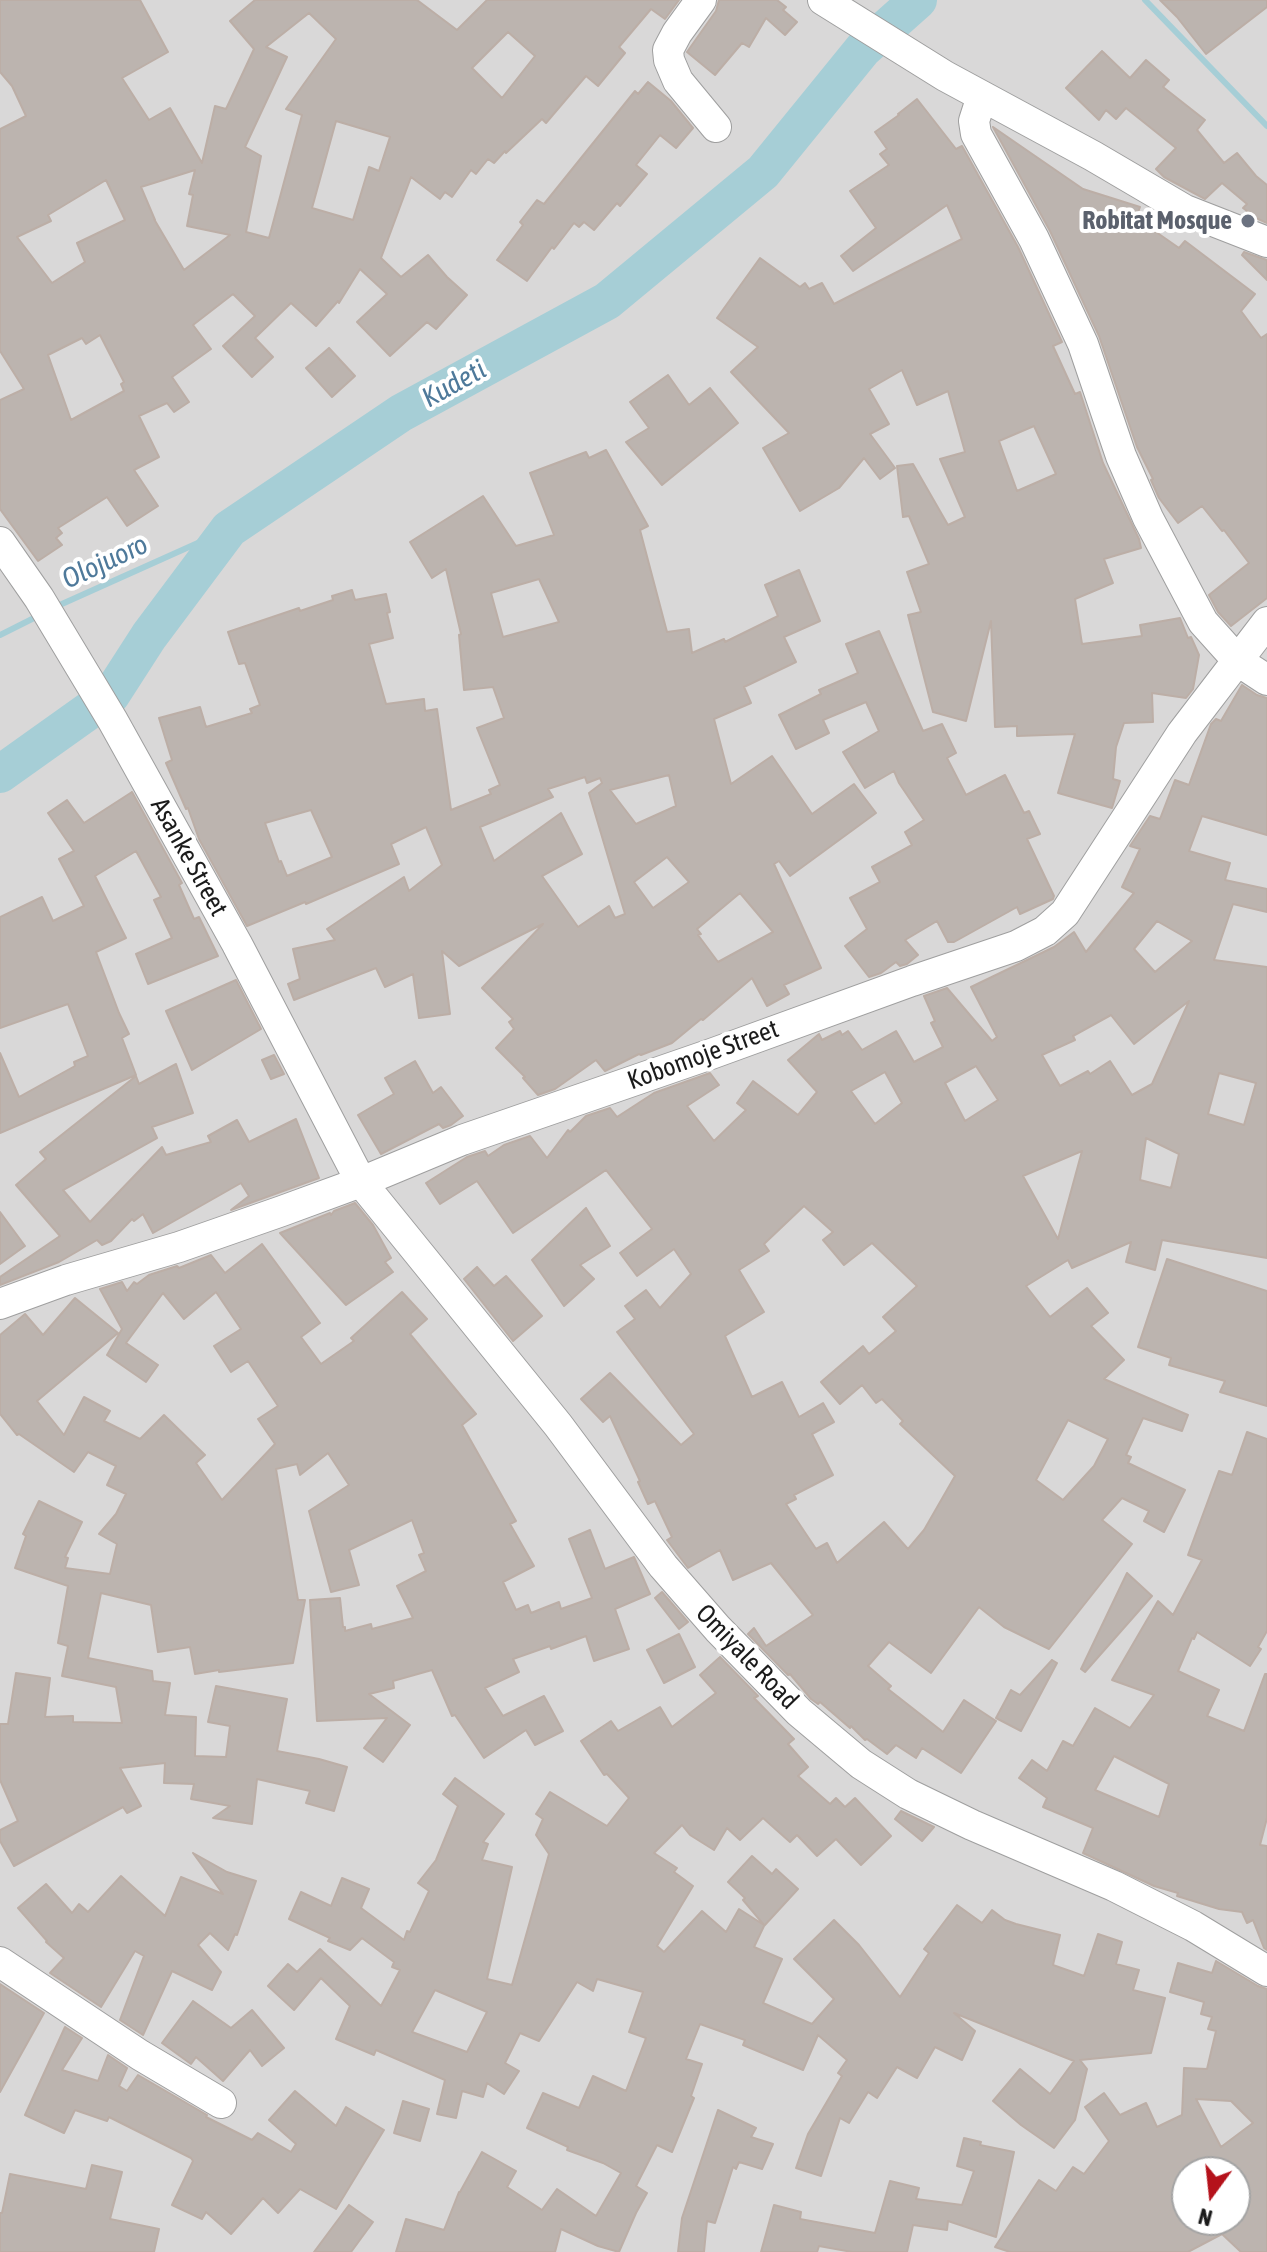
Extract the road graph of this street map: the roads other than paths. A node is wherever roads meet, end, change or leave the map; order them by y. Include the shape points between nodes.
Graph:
1 (701, 0) edge
2 (835, 7) edge
3 (982, 96) junction
4 (716, 127) dead end
5 (1267, 242) edge
6 (0, 542) edge
7 (1267, 622) edge
8 (1238, 661) junction
9 (1267, 680) edge
10 (361, 1182) junction
11 (0, 1304) edge
12 (0, 1962) edge
13 (1267, 1971) edge
14 (221, 2103) dead end

1 - 4 street via 672,41 669,60 678,81
2 - 3 street
3 - 5 street via 1185,210
3 - 8 street via 974,121 976,134 1034,239 1083,344 1148,518 1203,622
6 - 10 street, Asanke Street via 113,721
7 - 8 street, Kobomoje Street
8 - 9 street
8 - 10 street, Kobomoje Street via 1182,733 1065,913 1045,931 1016,946 462,1140
10 - 11 street, Kobomoje Street
10 - 13 street, Omiyale Road via 558,1425 663,1566 799,1712 861,1764 908,1794 1114,1886
12 - 14 street

